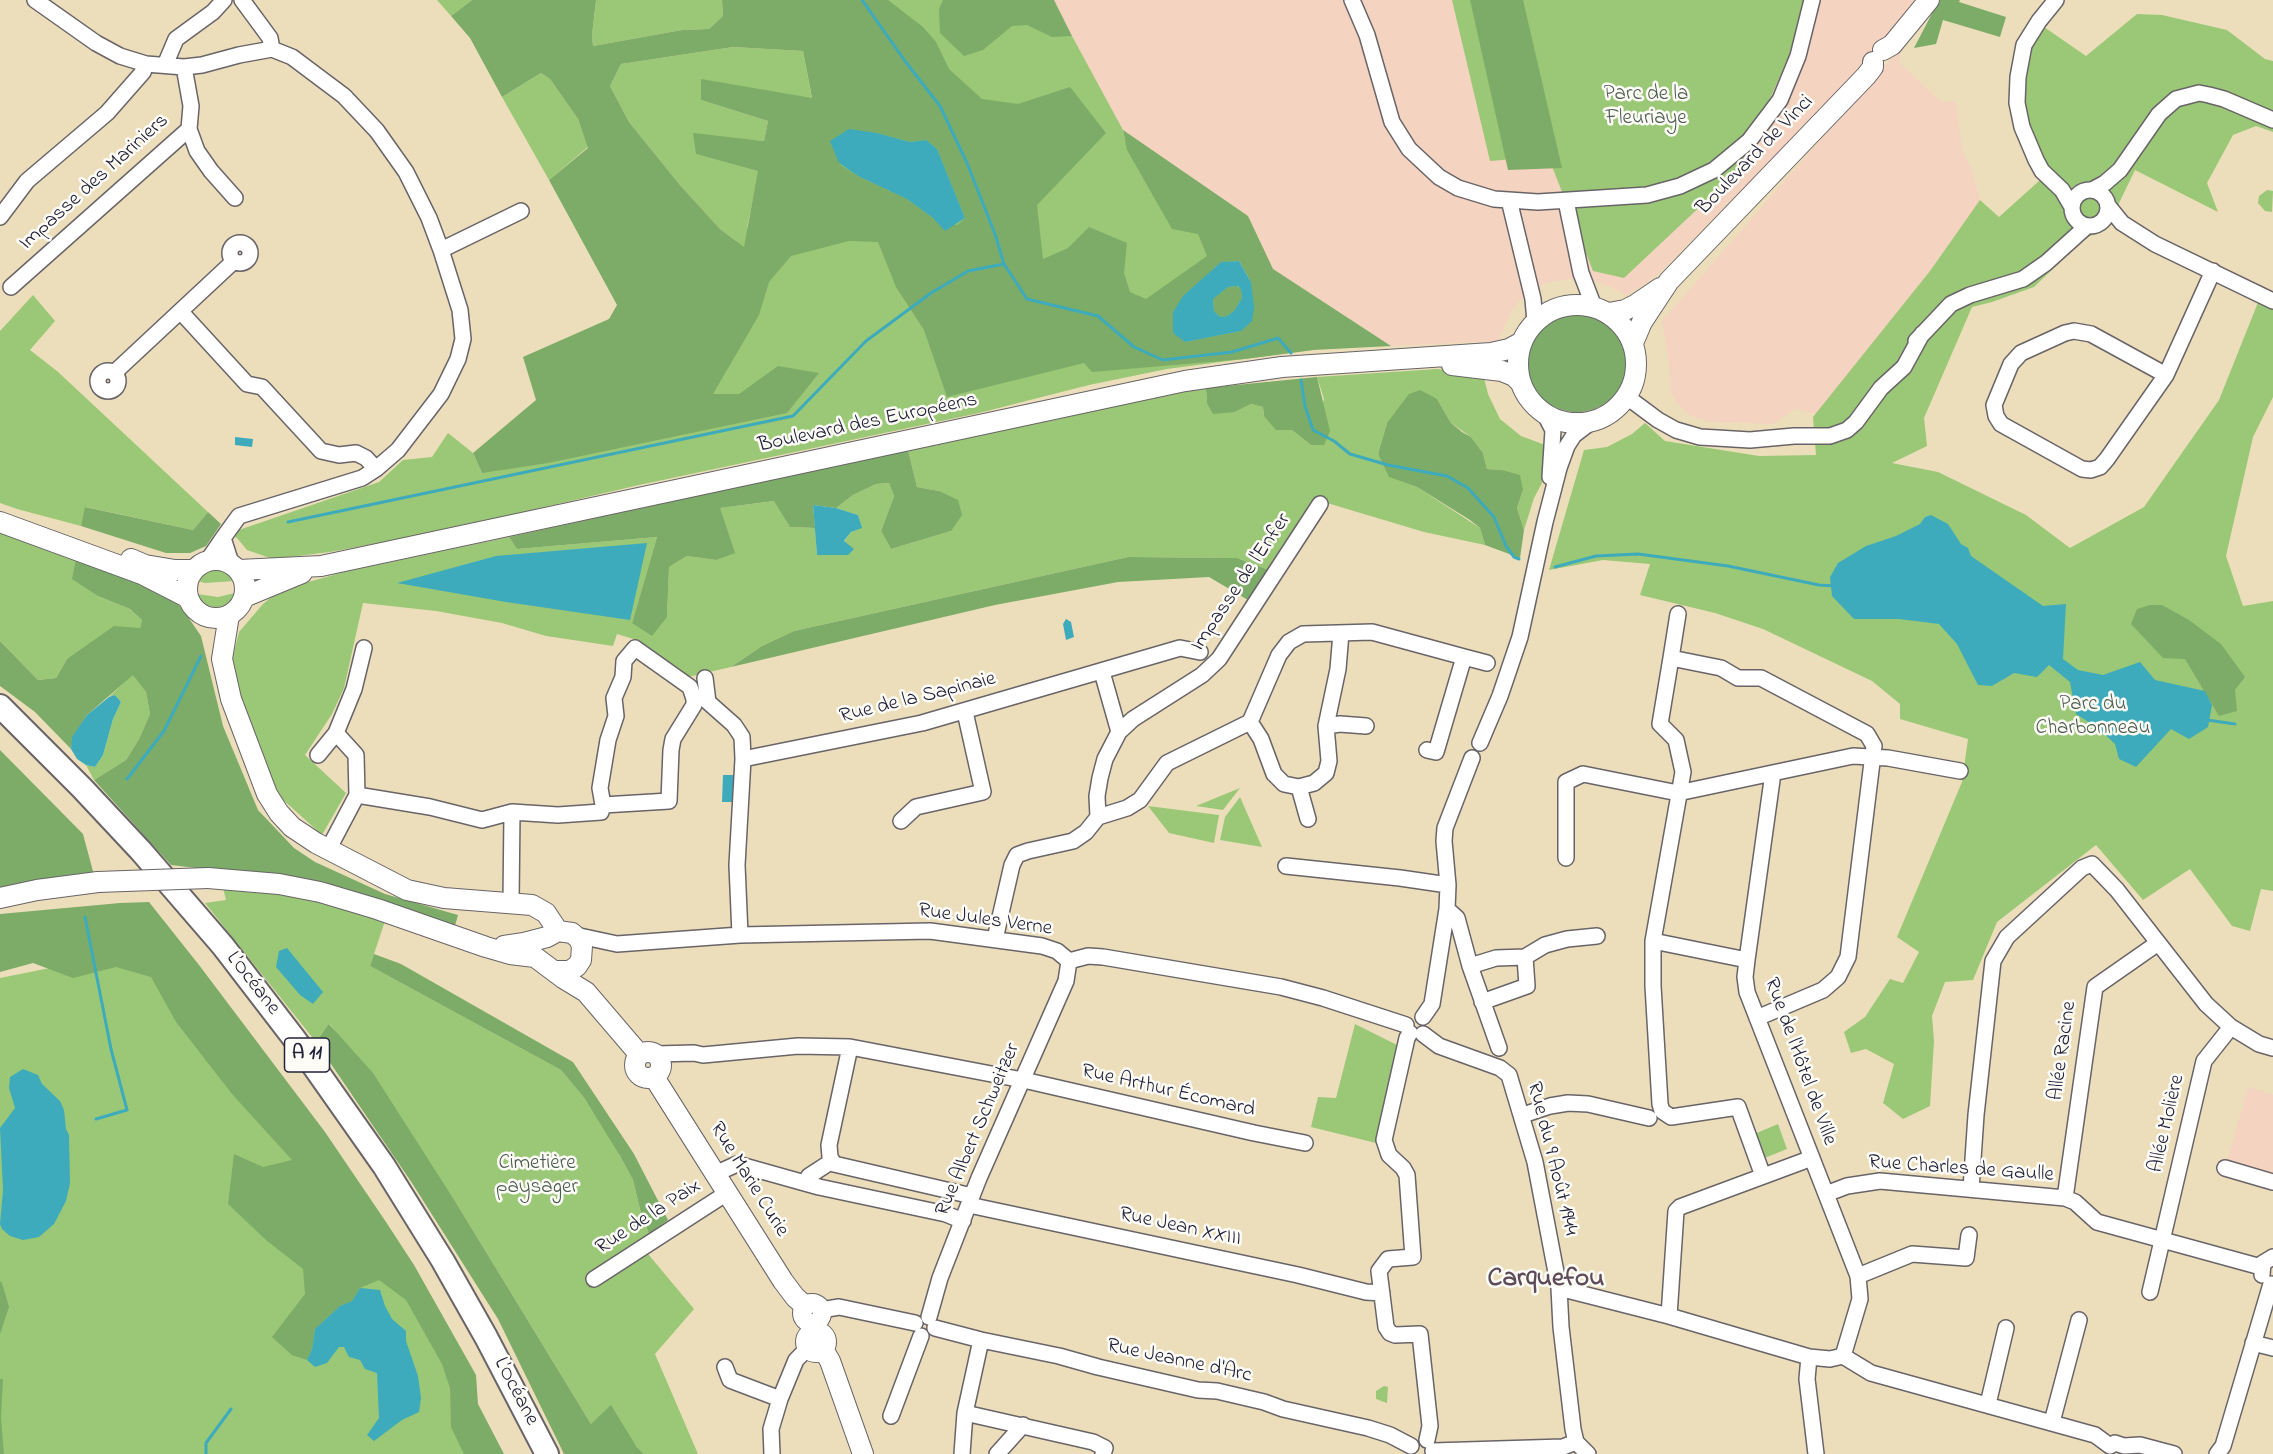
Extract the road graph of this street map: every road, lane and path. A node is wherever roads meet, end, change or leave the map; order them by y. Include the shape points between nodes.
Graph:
1 (35, 0) edge
2 (224, 0) edge
3 (242, 0) edge
4 (1352, 0) edge
5 (1812, 0) edge
6 (1929, 0) edge
7 (2056, 0) edge
8 (272, 50) junction
9 (146, 64) junction
10 (165, 65) junction
11 (184, 67) junction
12 (2273, 120) edge
13 (189, 129) junction
14 (2120, 170) junction
15 (2062, 190) junction
16 (2086, 192) junction
17 (235, 198) dead end
18 (1509, 200) junction
19 (1566, 201) junction
20 (2108, 203) junction
21 (521, 211) dead end
22 (2073, 212) junction
23 (0, 217) edge
24 (2122, 223) junction
25 (2094, 224) junction
26 (441, 250) junction
27 (2059, 251) junction
28 (233, 262) dead end
29 (2213, 271) junction
30 (1670, 281) junction
31 (11, 287) dead end
32 (2273, 301) edge
33 (1602, 310) junction
34 (181, 312) junction
35 (1535, 322) junction
36 (1522, 342) junction
37 (1633, 343) junction
38 (1430, 359) junction
39 (115, 372) dead end
40 (2166, 375) junction
41 (1521, 383) junction
42 (1627, 397) junction
43 (1544, 413) junction
44 (1591, 422) junction
45 (376, 469) junction
46 (1320, 504) dead end
47 (0, 514) edge
48 (0, 522) edge
49 (1545, 522) junction
50 (223, 538) junction
51 (200, 565) junction
52 (235, 566) junction
53 (321, 566) junction
54 (188, 597) junction
55 (244, 597) junction
56 (1677, 614) dead end
57 (229, 615) junction
58 (206, 616) junction
59 (1341, 633) junction
60 (364, 648) dead end
61 (1200, 652) dead end
62 (222, 654) junction
63 (1464, 657) junction
64 (1671, 658) junction
65 (1487, 663) dead end
66 (1102, 672) junction
67 (705, 678) dead end
68 (0, 706) edge
69 (964, 712) junction
70 (1250, 722) junction
71 (0, 725) edge
72 (1326, 726) junction
73 (1366, 726) dead end
74 (1119, 732) junction
75 (336, 733) junction
76 (1427, 750) dead end
77 (318, 755) dead end
78 (1874, 758) junction
79 (743, 759) junction
80 (1959, 771) dead end
81 (1773, 772) junction
82 (1299, 787) junction
83 (1678, 793) junction
84 (357, 795) junction
85 (603, 805) junction
86 (512, 812) junction
87 (1098, 817) junction
88 (1308, 819) dead end
89 (901, 821) dead end
90 (328, 850) junction
91 (1566, 858) dead end
92 (1286, 866) dead end
93 (1448, 885) junction
94 (0, 898) edge
95 (511, 902) junction
96 (1447, 909) junction
97 (560, 934) junction
98 (740, 935) junction
99 (1597, 936) dead end
100 (995, 939) junction
101 (1653, 941) junction
102 (2158, 943) junction
103 (617, 944) junction
104 (486, 947) junction
105 (1525, 957) junction
106 (1747, 960) junction
107 (1069, 961) junction
108 (579, 964) junction
109 (1470, 966) junction
110 (549, 967) junction
111 (586, 992) junction
112 (1482, 1002) junction
113 (1757, 1018) junction
114 (2231, 1027) junction
115 (1413, 1031) junction
116 (850, 1047) junction
117 (1499, 1048) dead end
118 (2273, 1048) edge
119 (648, 1054) junction
120 (1509, 1075) joint
121 (1022, 1080) junction
122 (1656, 1114) junction
123 (1523, 1115) junction
124 (1305, 1143) dead end
125 (698, 1146) junction
126 (1812, 1158) junction
127 (833, 1163) junction
128 (744, 1166) junction
129 (2225, 1168) dead end
130 (1763, 1176) junction
131 (2273, 1182) edge
132 (722, 1185) junction
133 (812, 1185) junction
134 (1971, 1190) junction
135 (1826, 1194) junction
136 (2065, 1198) junction
137 (970, 1201) junction
138 (963, 1221) junction
139 (1969, 1235) dead end
140 (2163, 1240) junction
141 (2267, 1262) edge
142 (1858, 1276) junction
143 (594, 1279) dead end
144 (2272, 1284) edge
145 (1559, 1288) junction
146 (2150, 1292) dead end
147 (1382, 1293) junction
148 (1669, 1316) junction
149 (2079, 1320) dead end
150 (925, 1326) junction
151 (814, 1328) junction
152 (2006, 1328) dead end
153 (981, 1340) junction
154 (2253, 1343) junction
155 (2273, 1348) edge
156 (1843, 1356) junction
157 (1809, 1357) junction
158 (725, 1367) dead end
159 (780, 1399) junction
160 (1988, 1404) junction
161 (964, 1413) junction
162 (891, 1416) dead end
163 (2052, 1422) junction
164 (1023, 1425) junction
165 (1576, 1442) junction
166 (1431, 1448) edge
167 (1410, 1450) edge
168 (2116, 1450) edge
169 (2221, 1451) edge
170 (531, 1454) edge
171 (547, 1454) edge
172 (772, 1454) edge
173 (863, 1454) edge
174 (962, 1454) edge
175 (997, 1454) edge
176 (1103, 1454) edge
177 (1588, 1454) edge
178 (1816, 1454) edge
179 (2174, 1454) edge

1 - 9 street via 96,43
2 - 10 street via 176,39
3 - 8 street via 270,39
4 - 18 street via 1367,35 1392,122 1408,149 1447,183
5 - 19 street via 1798,56 1780,100 1765,123 1732,157 1714,170 1664,192
6 - 30 main road, Boulevard de Vinci via 1878,56 1865,77
7 - 15 street via 2024,45 2017,103 2036,160
8 - 11 street
8 - 26 street via 308,67 344,96 377,131 406,172
9 - 10 street
9 - 23 street via 107,113 27,181
10 - 11 street
11 - 13 street, Impasse des Mariniers via 191,106
12 - 14 street via 2224,99 2199,93 2188,95 2176,99 2159,114
13 - 17 street via 197,151
13 - 31 street, Impasse des Mariniers
14 - 16 street
14 - 20 street
15 - 16 street
15 - 22 street
16 - 20 street via 2103,195
16 - 22 street
18 - 19 street
18 - 35 street via 1532,293
19 - 33 street via 1581,273
20 - 24 street
20 - 25 street via 2107,216
21 - 26 street
22 - 25 street via 2082,224
22 - 27 street
24 - 25 street
24 - 29 street via 2155,244
25 - 27 street
26 - 45 street via 460,310 463,339 458,359 441,394 398,450
27 - 42 street via 2023,279 1951,304 1922,334 1904,367 1881,388 1856,422 1838,434 1768,440 1700,437 1676,430
28 - 34 street
29 - 32 street
29 - 40 street
30 - 33 main road, Boulevard de Vinci via 1625,310
30 - 37 main road, Boulevard de Vinci via 1642,322
33 - 35 main road via 1576,304 1558,307
33 - 37 main road via 1619,321
34 - 39 street
34 - 45 street via 247,384 262,387 321,451 356,453
35 - 36 main road
36 - 38 main road, Boulevard des Européens via 1505,351
36 - 41 main road via 1518,370
37 - 42 main road via 1635,377
38 - 41 main road via 1445,365 1502,371
38 - 53 main road, Boulevard des Européens via 1282,368 1136,390
40 - 40 street via 2107,459 2091,470 2047,451 2001,424 1995,416 1994,405 2011,364 2021,353 2064,333 2091,334
41 - 43 main road via 1534,405
42 - 44 main road via 1611,413
43 - 44 main road via 1567,422
43 - 49 street via 1552,430
44 - 49 street via 1567,446
45 - 50 street via 345,484 239,516
46 - 74 street, Impasse de l'Enfer via 1219,658 1202,675
47 - 51 main road via 145,565 175,570
48 - 54 main road via 142,574
49 - 93 street via 1517,647 1480,743 1484,756 1472,758 1445,828
50 - 51 street via 214,554
50 - 52 street
51 - 52 main road via 219,559
51 - 54 main road via 187,582
52 - 53 main road, Boulevard des Européens
52 - 55 main road via 245,582
53 - 55 main road, Boulevard des Européens
54 - 58 main road via 194,609
55 - 57 main road
56 - 64 street
57 - 58 main road
57 - 62 main road
58 - 62 main road
59 - 63 street via 1372,632
59 - 70 street via 1303,634 1289,642 1279,655
59 - 72 street
60 - 75 street via 354,690
61 - 66 street, Rue de la Sapinaie via 1180,648
62 - 90 main road via 237,720 267,794 292,827
63 - 65 street
63 - 76 street via 1436,752
64 - 78 street via 1721,668 1737,678 1761,678 1867,734 1874,746
64 - 83 street via 1660,724 1676,740 1683,772
66 - 69 street, Rue de la Sapinaie
66 - 74 street
67 - 79 street via 708,702 742,737
68 - 171 highway, L’Océane / A 11 via 141,851 223,946 296,1041 384,1166 437,1251
69 - 79 street, Rue de la Sapinaie
69 - 89 street via 983,792 916,807
70 - 82 street via 1274,774 1284,784
70 - 87 street via 1167,764 1140,800
71 - 170 highway, L’Océane / A 11 via 176,911 303,1073 427,1262
72 - 73 street
72 - 82 street via 1326,773 1314,783
74 - 87 street, Impasse de l'Enfer via 1100,778
75 - 77 street
75 - 84 street via 356,755
78 - 80 street
78 - 81 street via 1853,756
78 - 113 street via 1848,957 1838,977 1823,990
79 - 98 street via 736,865
81 - 83 street
81 - 106 street, Rue de l'Hôtel de Ville
82 - 88 street
83 - 91 street via 1583,774 1566,782
83 - 101 street
84 - 86 street via 482,820
84 - 90 street
85 - 85 street via 669,801 671,750 694,705 690,687 635,648 624,661 623,677 614,698 616,716 600,789
85 - 86 street via 601,812
86 - 95 street
87 - 100 street via 1073,841 1017,855
90 - 95 main road via 407,890 444,898
92 - 93 street
93 - 96 street
94 - 104 main road, bridge via 98,882 208,878 279,884 377,909
95 - 97 main road via 542,909
96 - 109 street via 1456,918
96 - 115 street via 1432,1004 1423,1017 1411,1016
97 - 103 street, Rue Jules Verne
97 - 104 main road
97 - 108 main road via 580,941 583,949
97 - 110 main road via 541,949
98 - 100 street, Rue Jules Verne via 930,931
98 - 103 street, Rue Jules Verne
99 - 105 street via 1545,945
100 - 107 street, Rue Jules Verne via 1050,949
101 - 106 street
101 - 122 street via 1660,1104
102 - 114 street via 2206,1004
102 - 134 street via 2131,905 2092,864 2082,868 2007,937 1993,961
102 - 136 street, Allée Racine via 2095,987
103 - 108 street, Rue Jules Verne
104 - 110 main road via 535,957
105 - 109 street via 1496,958
105 - 112 street via 1527,986
106 - 113 street, Rue de l'Hôtel de Ville via 1747,992
107 - 115 street, Rue Jules Verne via 1104,957 1281,987 1333,1000
107 - 121 street, Rue Albert Schweitzer via 1066,981
108 - 110 main road via 565,972
108 - 111 main road
109 - 112 street
110 - 111 main road
111 - 119 main road
112 - 117 street
113 - 126 street, Rue de l'Hôtel de Ville
114 - 118 street
114 - 140 street, Allée Molière via 2204,1061
115 - 120 street, Rue Jules Verne
115 - 147 street via 1407,1038 1384,1140 1389,1155 1403,1168 1408,1180 1413,1257 1388,1259 1379,1271
116 - 119 street, Rue Arthur Écomard
116 - 121 street, Rue Arthur Écomard
116 - 127 street via 830,1145
119 - 125 main road, Rue Marie Curie via 661,1065 654,1077
120 - 123 street, Rue du 9 Août 1944
121 - 124 street, Rue Arthur Écomard
121 - 137 street, Rue Albert Schweitzer
122 - 123 street via 1578,1103 1550,1106
122 - 130 street via 1671,1117 1738,1107
123 - 145 street, Rue du 9 Août 1944
125 - 128 street
125 - 132 main road, Rue Marie Curie
126 - 130 street
126 - 135 street, Rue de l'Hôtel de Ville
127 - 133 street
127 - 137 street, Rue Jean XXIII via 952,1190
128 - 132 street, Rue de la Paix
128 - 133 street
129 - 131 street
130 - 148 street via 1676,1211
132 - 143 street, Rue de la Paix
132 - 151 main road, Rue Marie Curie
133 - 138 street
134 - 135 street, Rue Charles de Gaulle via 1880,1180
134 - 136 street, Rue Charles de Gaulle
135 - 142 street, Rue de l'Hôtel de Ville
136 - 140 street, Rue Charles de Gaulle via 2097,1222
137 - 138 street, Rue Albert Schweitzer
137 - 147 street, Rue Jean XXIII
138 - 150 street, Rue Albert Schweitzer
139 - 142 street via 1966,1258 1912,1254
140 - 141 street, Rue Charles de Gaulle
140 - 146 street, Allée Molière
141 - 144 street via 2261,1275
142 - 156 street, Rue de l'Hôtel de Ville via 1860,1299
144 - 154 street
145 - 148 street
145 - 165 street, Rue du 9 Août 1944
147 - 166 street via 1390,1333 1420,1339
148 - 157 street
149 - 163 street
150 - 151 street via 839,1307
150 - 153 street, Rue Jeanne d'Arc
150 - 162 street, Rue Albert Schweitzer
151 - 159 street
151 - 173 main road, Rue Marie Curie
152 - 160 street
153 - 161 street
153 - 167 street, Rue Jeanne d'Arc via 1368,1428 1390,1435
154 - 155 street
154 - 169 street
156 - 157 street
156 - 160 street via 1871,1373
157 - 178 street via 1807,1379
158 - 159 street via 730,1380
159 - 172 street via 771,1429
160 - 163 street
161 - 164 street
161 - 174 street
163 - 168 street via 2095,1435
164 - 175 street
164 - 176 street via 1093,1442 1105,1448
165 - 166 street via 1563,1447
165 - 177 street
166 - 167 street via 1416,1441
168 - 179 street via 2140,1445

